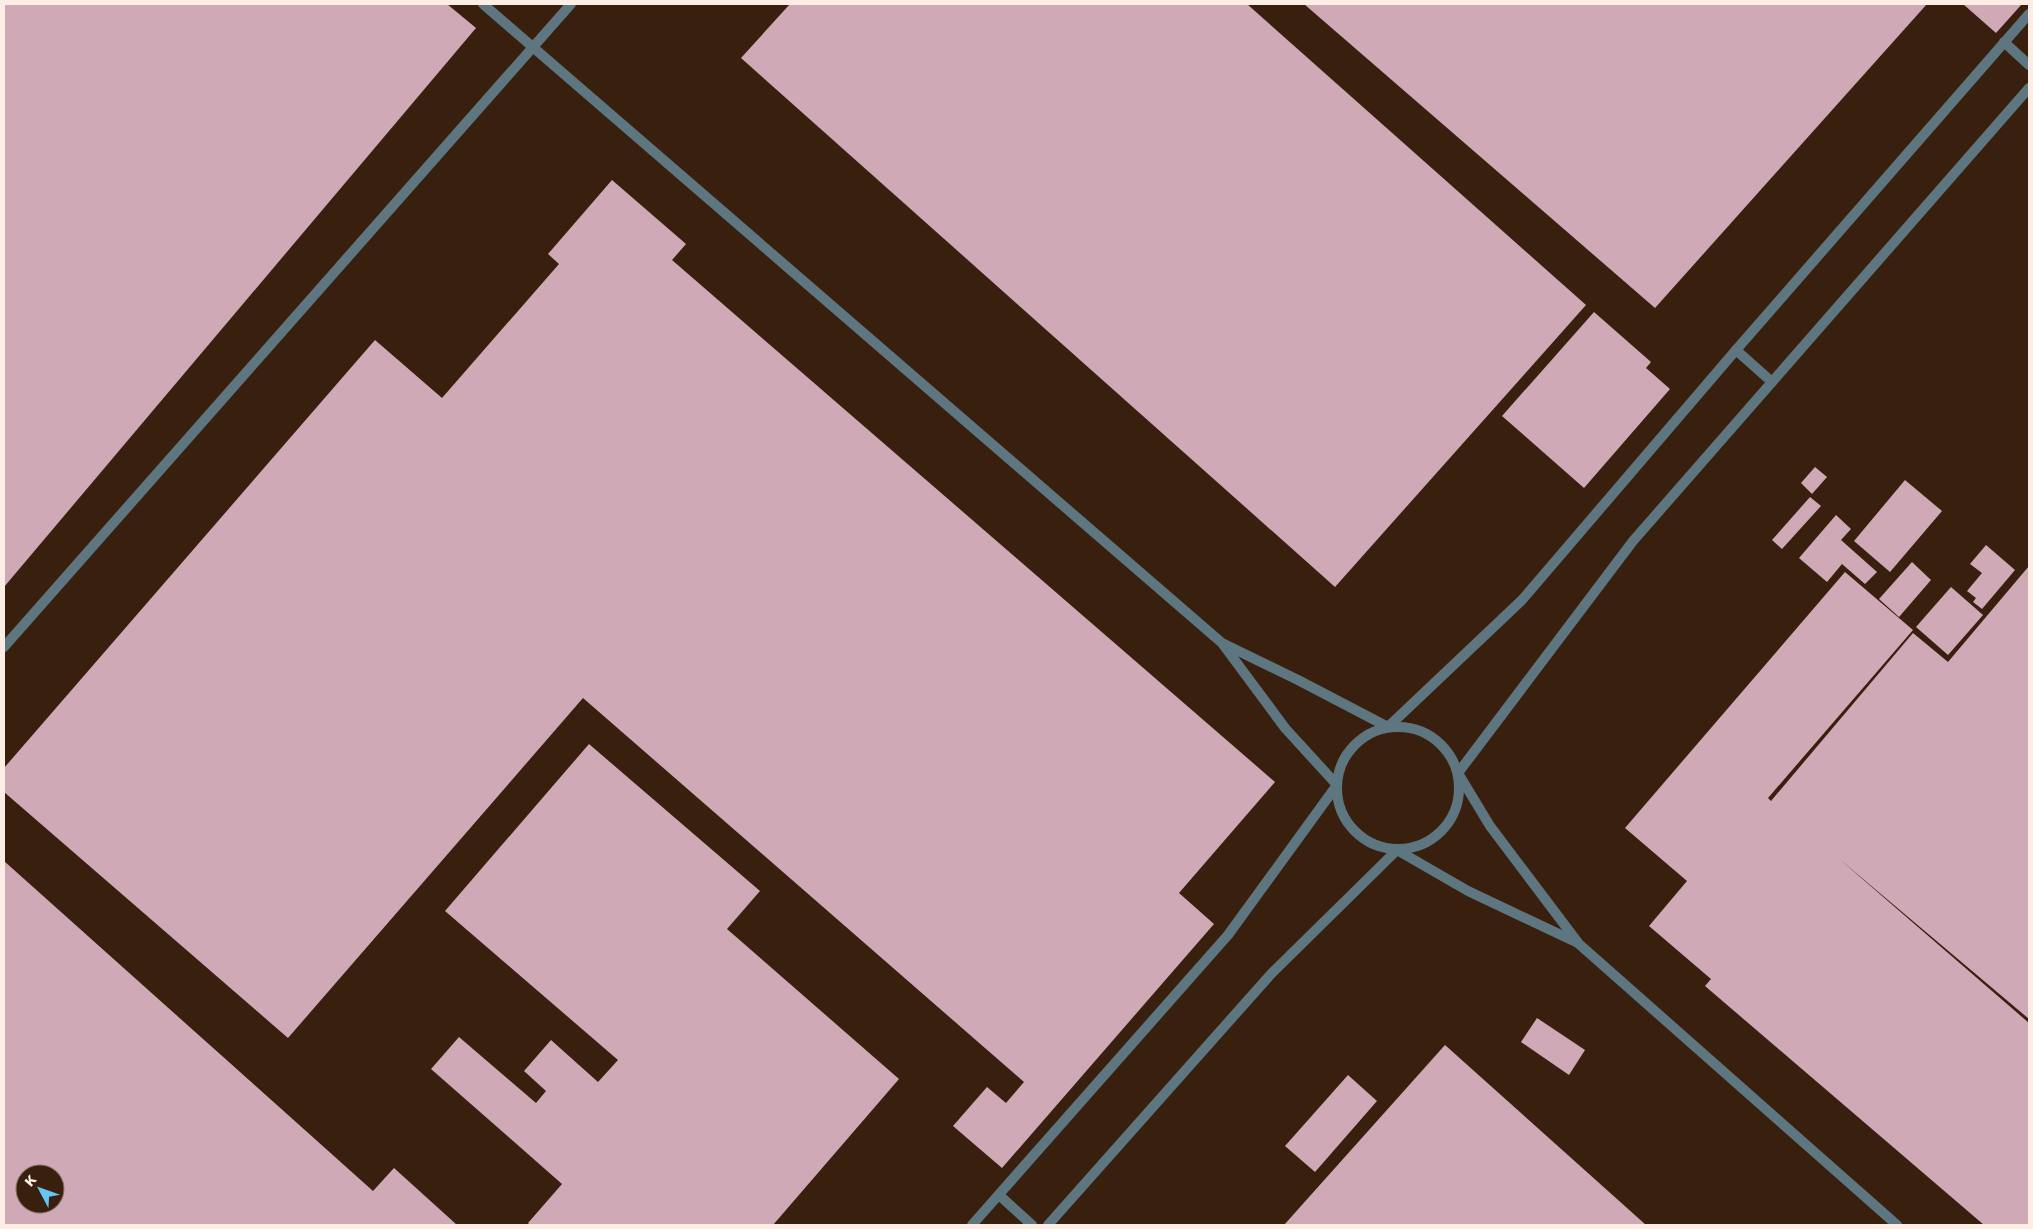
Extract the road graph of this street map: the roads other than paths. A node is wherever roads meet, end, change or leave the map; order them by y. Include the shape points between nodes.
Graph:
1 (483, 4) edge
2 (571, 4) edge
3 (2029, 14) edge
4 (2004, 42) junction
5 (533, 47) junction
6 (2029, 65) edge
7 (2029, 88) edge
8 (1736, 350) junction
9 (1772, 382) junction
10 (1222, 643) junction
11 (4, 647) edge
12 (1388, 727) junction
13 (1458, 773) junction
14 (1337, 785) junction
15 (1397, 850) junction
16 (1578, 944) junction
17 (999, 1195) junction
18 (972, 1225) edge
19 (1032, 1225) edge
20 (1048, 1225) edge
21 (1897, 1225) edge

1 - 5 street
2 - 5 street
3 - 4 street
4 - 6 street
4 - 8 street
5 - 10 street
5 - 11 street
7 - 9 street
8 - 9 street
8 - 12 street via 1522,600
9 - 13 street via 1633,541
10 - 12 street
10 - 14 street via 1285,728
12 - 13 street via 1409,727 1437,740 1451,756
12 - 14 street via 1355,744 1342,762
13 - 15 street via 1460,794 1455,813 1442,831 1414,848
13 - 16 street via 1490,826
14 - 15 street via 1341,811 1352,829 1376,846
14 - 17 street via 1228,935
15 - 16 street via 1468,892
15 - 20 street via 1271,974
16 - 21 street
17 - 18 street
17 - 19 street

